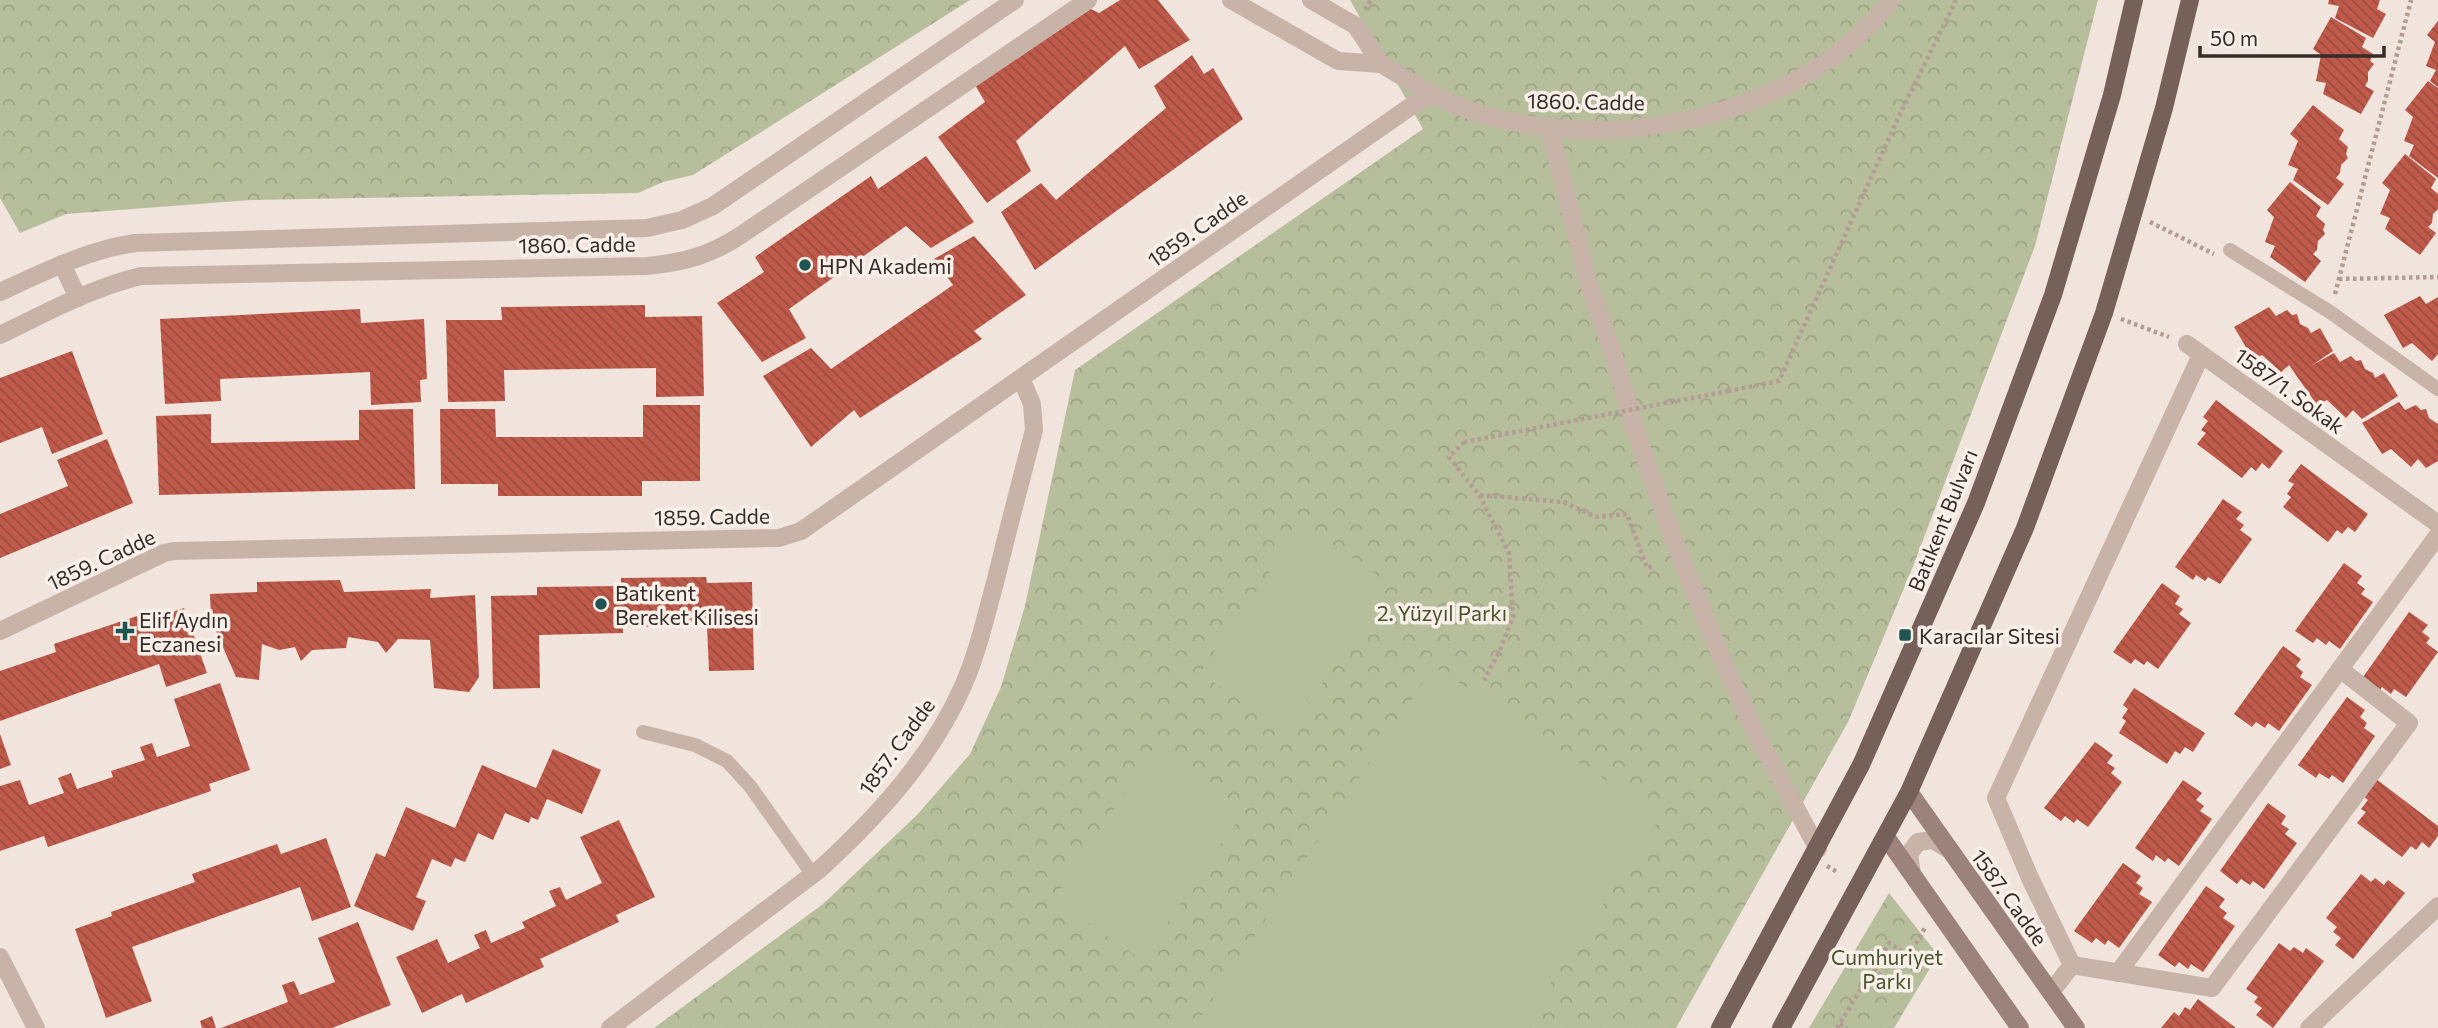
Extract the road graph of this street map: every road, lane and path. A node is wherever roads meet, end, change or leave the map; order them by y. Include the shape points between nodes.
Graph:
1 (1016, 0) edge
2 (1088, 0) edge
3 (1231, 0) edge
4 (1311, 0) edge
5 (1891, 0) edge
6 (1956, 0) edge
7 (2134, 0) edge
8 (2190, 0) edge
9 (2411, 0) edge
10 (1381, 64) junction
11 (1430, 93) junction
12 (1549, 127) junction
13 (2133, 213) junction
14 (2223, 252) joint
15 (62, 264) junction
16 (2438, 277) edge
17 (2339, 279) junction
18 (0, 292) edge
19 (78, 298) junction
20 (2330, 312) junction
21 (2104, 313) junction
22 (0, 335) edge
23 (2194, 349) junction
24 (1021, 378) junction
25 (2438, 389) edge
26 (1479, 495) junction
27 (2438, 524) edge
28 (2438, 535) edge
29 (1654, 565) dead end
30 (0, 631) edge
31 (2340, 669) junction
32 (1484, 680) dead end
33 (643, 732) dead end
34 (1909, 792) junction
35 (1886, 837) junction
36 (1818, 849) junction
37 (1948, 849) junction
38 (1826, 866) dead end
39 (1839, 873) dead end
40 (1912, 874) junction
41 (813, 875) junction
42 (2438, 906) edge
43 (1936, 909) junction
44 (1909, 955) junction
45 (0, 957) edge
46 (2072, 965) junction
47 (1872, 970) junction
48 (2118, 973) junction
49 (2051, 992) junction
50 (1838, 1026) edge
51 (36, 1028) edge
52 (610, 1028) edge
53 (1720, 1028) edge
54 (1781, 1028) edge
55 (1847, 1028) edge
56 (2020, 1028) edge
57 (2076, 1028) edge
58 (2309, 1028) edge

1 - 15 street, 1860. Cadde via 713,206 682,220 647,228 135,243
2 - 19 street, 1860. Cadde via 741,235 701,257 647,266 141,276
3 - 10 street, 1860. Cadde via 1338,61
4 - 10 street, 1860. Cadde via 1356,26
5 - 12 street, 1860. Cadde via 1858,35 1800,78 1727,110 1664,125
6 - 26 path, bridge via 1779,381 1464,442 1449,457
7 - 36 main road, Batıkent Bulvarı via 2112,95 2053,295 1976,503 1861,765
8 - 13 main road
9 - 17 path
10 - 11 street, 1860. Cadde
11 - 12 street, 1860. Cadde via 1470,110
11 - 24 street, 1859. Cadde
12 - 36 street via 1589,284 1671,533 1756,734
13 - 14 path
13 - 21 main road
14 - 20 lane
15 - 18 street, 1860. Cadde
15 - 19 street
16 - 17 path
17 - 20 path
19 - 22 street, 1860. Cadde
20 - 25 lane
21 - 23 path
21 - 34 main road via 2025,528
23 - 27 street, 1587/1. Sokak
23 - 46 street via 1996,798
24 - 30 street, 1859. Cadde via 791,536 174,551
24 - 41 street, 1857. Cadde via 1032,404 1034,430 982,633 964,685 944,725 909,774 852,840
26 - 29 path via 1564,502 1595,517 1627,514 1647,568
26 - 32 path via 1509,553 1513,617
28 - 31 street
31 - 48 street
31 - 48 street via 2409,723 2212,988
33 - 41 lane via 695,744 727,761
34 - 35 main road
34 - 37 main road, 1587. Cadde
35 - 40 main road
35 - 54 main road
36 - 53 main road, Batıkent Bulvarı
37 - 40 street via 1933,839 1918,842 1909,854
37 - 49 main road, 1587. Cadde
38 - 39 path
40 - 43 main road
41 - 52 street, 1857. Cadde
42 - 58 street
43 - 44 path
43 - 56 main road
44 - 47 path via 1889,943
44 - 47 path via 1893,983
45 - 51 street
46 - 48 street
46 - 49 street
47 - 50 path
49 - 57 main road, 1587. Cadde
50 - 55 path

